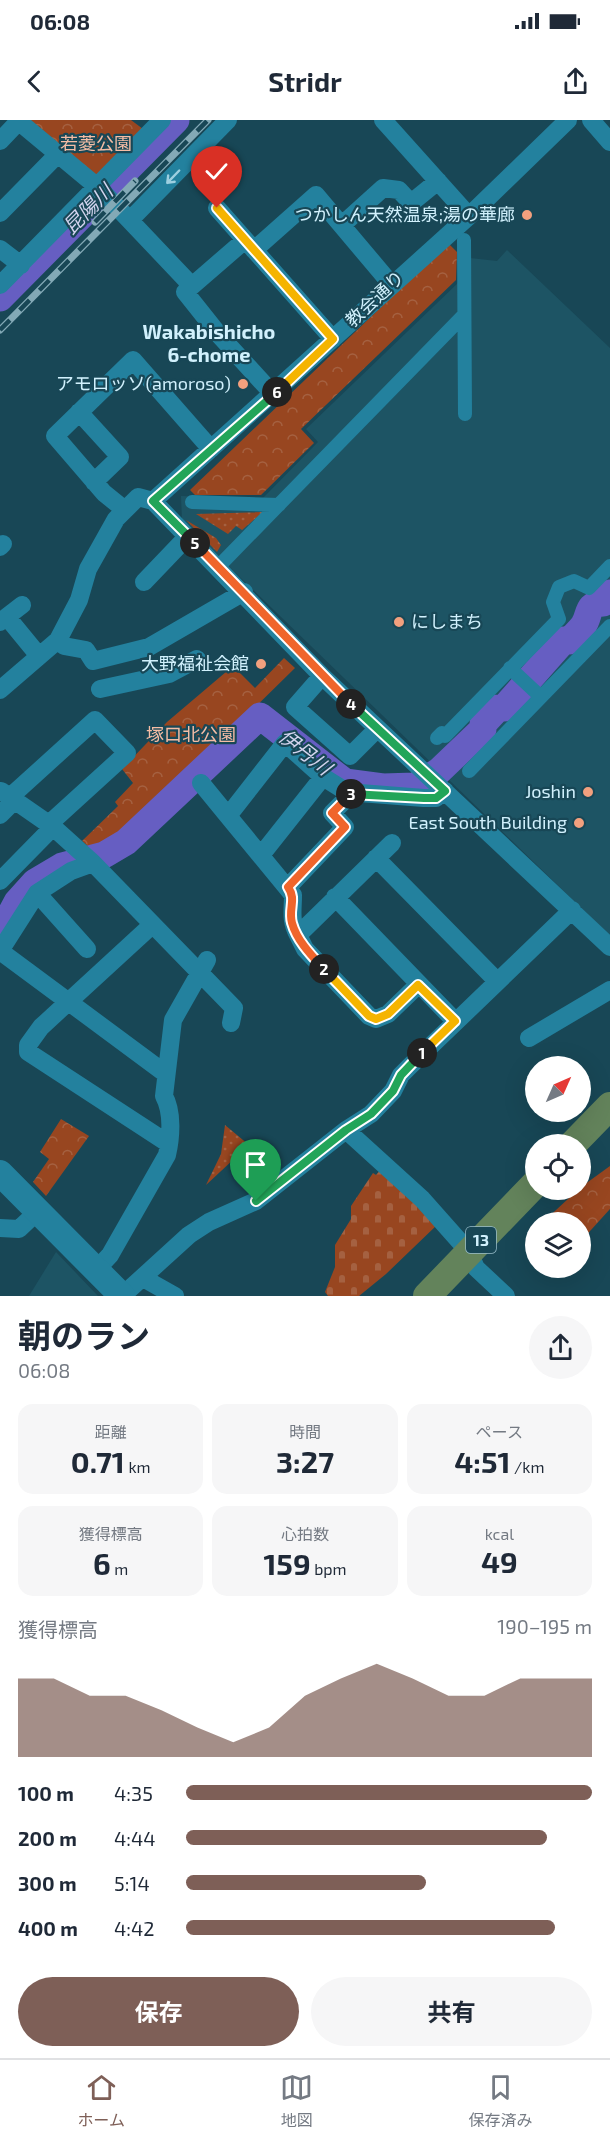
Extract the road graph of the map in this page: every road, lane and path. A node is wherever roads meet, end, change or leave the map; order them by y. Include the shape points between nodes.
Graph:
1 (228, 120) edge
2 (383, 120) edge
3 (568, 120) edge
4 (591, 120) edge
5 (18, 121) edge
6 (151, 124) edge
7 (0, 141) edge
8 (610, 142) edge
9 (59, 153) junction
10 (438, 181) junction
11 (102, 191) junction
12 (217, 208) dead end
13 (0, 213) edge
14 (469, 216) junction
15 (130, 220) junction
16 (342, 225) junction
17 (464, 240) dead end
18 (249, 245) junction
19 (0, 249) edge
20 (21, 265) junction
21 (391, 284) junction
22 (0, 285) edge
23 (192, 286) junction
24 (464, 315) junction
25 (333, 339) junction
26 (274, 395) junction
27 (79, 412) junction
28 (465, 414) dead end
29 (211, 450) junction
30 (94, 482) junction
31 (153, 501) junction
32 (192, 502) dead end
33 (279, 505) junction
34 (125, 510) junction
35 (188, 536) junction
36 (219, 566) junction
37 (610, 566) edge
38 (144, 582) dead end
39 (244, 592) junction
40 (22, 605) dead end
41 (3, 619) edge
42 (610, 627) edge
43 (164, 638) junction
44 (57, 640) junction
45 (39, 656) junction
46 (510, 668) junction
47 (322, 675) junction
48 (1, 686) edge
49 (100, 689) dead end
50 (541, 697) junction
51 (377, 729) junction
52 (437, 738) dead end
53 (469, 771) dead end
54 (323, 777) junction
55 (201, 783) dead end
56 (442, 788) junction
57 (353, 792) junction
58 (8, 796) edge
59 (0, 815) edge
60 (228, 816) junction
61 (51, 825) junction
62 (392, 843) dead end
63 (262, 854) junction
64 (89, 858) junction
65 (376, 858) junction
66 (0, 881) edge
67 (288, 887) junction
68 (38, 893) junction
69 (335, 897) junction
70 (572, 910) junction
71 (152, 925) junction
72 (298, 935) junction
73 (610, 947) edge
74 (87, 949) dead end
75 (202, 966) junction
76 (497, 981) junction
77 (418, 985) junction
78 (610, 990) edge
79 (66, 1003) junction
80 (455, 1021) junction
81 (231, 1023) dead end
82 (529, 1038) dead end
83 (166, 1074) junction
84 (610, 1106) edge
85 (346, 1130) junction
86 (610, 1132) edge
87 (583, 1134) edge
88 (170, 1144) junction
89 (591, 1151) edge
90 (0, 1173) edge
91 (525, 1196) edge
92 (542, 1200) edge
93 (38, 1211) junction
94 (0, 1228) edge
95 (473, 1260) junction
96 (96, 1270) junction
97 (143, 1278) junction
98 (122, 1296) edge
99 (176, 1296) edge
100 (427, 1296) edge
101 (450, 1296) edge
102 (506, 1296) edge

1 -> 15 street
2 - 10 street
3 - 14 street, 教会通り
4 - 8 street
5 - 7 street
5 - 9 street
6 - 11 street
9 - 11 street
9 - 13 street
10 - 14 street
10 - 16 street via 411,204 399,190 383,188
11 - 15 street
11 - 20 street
12 - 18 street
14 - 21 street, 教会通り
15 - 23 street
16 - 18 street via 316,195
16 - 21 street
17 - 24 street
18 - 23 street
18 - 25 street
19 - 20 street
20 - 22 street
21 - 25 street, 教会通り
23 - 26 street via 185,292
24 - 28 street
24 - 33 street
25 - 26 street, 教会通り
26 - 29 street, 教会通り
27 - 29 street via 133,360
27 - 30 street via 55,436
27 - 30 street via 120,457
29 - 31 street, 教会通り
30 - 34 street
31 - 34 street via 138,497
31 - 35 street
32 - 33 street
33 - 36 street
34 - 44 street via 88,569 79,600
35 - 36 street
35 - 38 street
36 - 39 street
37 - 46 street via 589,588 574,581 559,587 553,602 559,619
39 - 43 street
39 - 47 street
40 - 41 street
41 - 45 street
42 - 50 street
43 - 44 street via 149,647 93,661 86,650 64,646
43 - 49 street via 189,663 169,674
44 - 45 street
45 - 48 street
46 - 50 street
46 - 52 street via 445,736
47 - 51 street
47 - 51 street via 295,707 350,756
50 - 53 street
51 - 56 street
54 - 57 street
54 - 60 street via 285,743
54 - 63 street
55 - 60 street
56 - 57 street via 436,798
56 - 70 street
57 - 67 street via 332,813 345,827
58 - 59 street
58 - 61 street
58 - 61 street via 95,720 127,753
60 - 63 street
61 - 64 street
61 - 66 street
62 - 65 street
63 - 67 street
64 - 68 street
64 - 71 street
65 - 69 street
65 - 76 street
67 - 72 street via 294,895 291,912
68 - 74 street
68 - 79 street via 0,951
69 - 72 street
69 - 77 street
70 - 73 street
70 - 76 street
71 - 75 street
71 - 79 street
72 - 77 street via 305,949 376,1019 388,1014
75 - 81 street via 234,1008
75 - 83 street via 173,1020
76 - 80 street
77 - 80 street
78 - 82 street
79 - 83 street
79 - 88 street via 41,1027 28,1045 28,1052
80 - 85 street via 401,1075 393,1091 371,1114
83 - 88 street via 164,1096 169,1104
84 - 87 main road
85 - 95 street via 422,1198
85 - 97 street via 256,1201 189,1235
86 - 89 main road
88 - 96 street via 110,1255
90 - 93 main road
91 - 95 main road, 13
92 - 95 main road, 13
93 - 94 street via 19,1229
93 - 96 main road
95 - 100 main road, 13
95 - 101 main road, 13
95 - 102 street
96 - 98 main road
97 - 98 street
97 - 99 street

